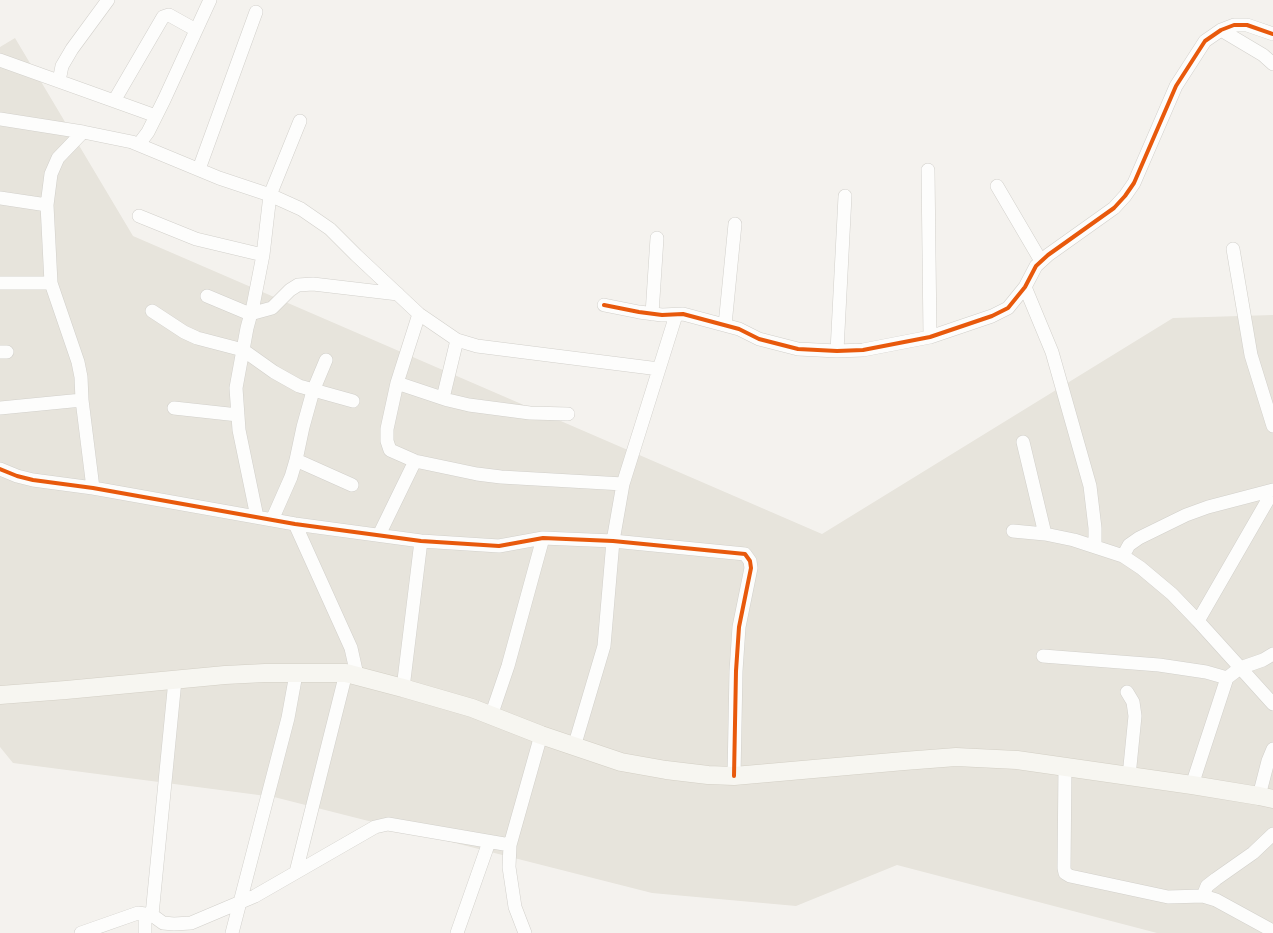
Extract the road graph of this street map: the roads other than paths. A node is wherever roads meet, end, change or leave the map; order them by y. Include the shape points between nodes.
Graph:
1 (108, 0) edge
2 (210, 0) edge
3 (256, 12) dead end
4 (196, 30) junction
5 (1221, 30) junction
6 (1273, 34) edge
7 (0, 60) edge
8 (1273, 64) edge
9 (59, 81) junction
10 (114, 101) junction
11 (156, 116) junction
12 (0, 119) edge
13 (300, 121) dead end
14 (83, 132) junction
15 (139, 144) junction
16 (199, 169) junction
17 (928, 170) dead end
18 (997, 186) dead end
19 (270, 195) junction
20 (845, 196) dead end
21 (0, 198) edge
22 (47, 205) junction
23 (139, 216) dead end
24 (735, 224) dead end
25 (657, 238) dead end
26 (1233, 250) dead end
27 (263, 255) junction
28 (1041, 261) junction
29 (51, 283) junction
30 (0, 284) edge
31 (1025, 287) junction
32 (398, 294) junction
33 (207, 296) dead end
34 (604, 305) dead end
35 (152, 311) dead end
36 (250, 314) junction
37 (419, 314) junction
38 (652, 314) junction
39 (676, 315) junction
40 (725, 325) junction
41 (930, 337) junction
42 (457, 340) junction
43 (243, 350) junction
44 (837, 351) junction
45 (326, 360) dead end
46 (659, 369) junction
47 (397, 383) junction
48 (313, 391) junction
49 (443, 398) junction
50 (82, 400) junction
51 (353, 402) dead end
52 (0, 408) edge
53 (174, 408) dead end
54 (568, 414) dead end
55 (238, 415) junction
56 (1273, 426) edge
57 (1023, 442) dead end
58 (296, 460) junction
59 (415, 461) junction
60 (0, 469) edge
61 (623, 484) junction
62 (352, 485) dead end
63 (93, 488) junction
64 (1273, 490) edge
65 (257, 517) junction
66 (272, 520) junction
67 (295, 524) junction
68 (1013, 531) dead end
69 (1045, 534) junction
70 (378, 536) junction
71 (543, 538) junction
72 (420, 541) junction
73 (613, 541) junction
74 (1095, 546) junction
75 (1123, 556) junction
76 (1198, 620) junction
77 (1273, 654) edge
78 (1043, 656) dead end
79 (1240, 668) junction
80 (296, 674) junction
81 (352, 674) junction
82 (1227, 678) junction
83 (175, 680) junction
84 (403, 688) junction
85 (1127, 692) dead end
86 (0, 695) edge
87 (1273, 704) edge
88 (491, 716) junction
89 (541, 735) junction
90 (574, 747) junction
91 (1273, 749) edge
92 (1065, 767) junction
93 (734, 776) junction
94 (1129, 776) junction
95 (1192, 785) junction
96 (1266, 798) edge
97 (1273, 834) edge
98 (489, 842) junction
99 (510, 845) junction
100 (296, 872) junction
101 (1203, 896) junction
102 (239, 902) junction
103 (148, 915) junction
104 (1269, 929) dead end
105 (81, 933) edge
106 (145, 933) edge
107 (232, 933) edge
108 (457, 933) edge
109 (525, 933) edge

1 - 9 street via 72,49 62,66
2 - 4 street
3 - 16 street
4 - 10 street via 169,15 163,17
4 - 11 street
5 - 6 street via 1234,25 1247,26
5 - 8 street via 1263,55
5 - 28 street via 1204,41 1176,86 1134,183 1125,196 1114,208
7 - 9 street
9 - 10 street
10 - 11 street
11 - 15 street
12 - 14 street
13 - 19 street
14 - 15 street
14 - 22 street via 58,158 51,174
15 - 16 street
16 - 19 street
17 - 41 street
18 - 28 street
19 - 27 street
19 - 32 street via 301,209 330,228
20 - 44 street
21 - 22 street
22 - 29 street
23 - 27 street via 196,239
24 - 40 street
25 - 38 street
26 - 56 street via 1251,355
27 - 36 street
28 - 31 street
29 - 30 street
29 - 50 street via 78,362
31 - 41 street via 1008,308
31 - 74 street via 1052,352 1090,486
32 - 36 street via 313,284 298,285 272,308
32 - 37 street
33 - 36 street
34 - 38 street
35 - 43 street via 197,338
36 - 43 street
37 - 42 street
37 - 47 street
38 - 39 street
39 - 40 street via 683,314
39 - 46 street
40 - 44 street via 759,339 798,349
41 - 44 street via 864,350
42 - 46 street via 477,346
42 - 49 street
43 - 48 street via 274,372
43 - 55 street via 236,388
45 - 48 street
46 - 61 street
47 - 49 street
47 - 59 street via 387,429 387,441 390,450
48 - 51 street
48 - 58 street
49 - 54 street via 469,405 530,413
50 - 52 street
50 - 63 street
53 - 55 street
55 - 65 street
57 - 69 street
58 - 62 street
58 - 66 street
59 - 61 street via 501,477
59 - 70 street
60 - 63 street via 33,480
61 - 73 street
63 - 65 street
64 - 75 street via 1208,506 1186,515 1129,545
64 - 76 street
65 - 66 street
66 - 67 street
67 - 70 street
67 - 81 street via 351,648
68 - 69 street
69 - 74 street
70 - 72 street
71 - 72 street via 499,546
71 - 73 street
71 - 88 street via 508,666
72 - 84 street
73 - 90 street via 604,646
73 - 93 street via 745,554 750,561 751,568 739,628
74 - 75 street
75 - 76 street via 1172,594
76 - 79 street
77 - 79 street
78 - 82 street via 1165,666
79 - 82 street
79 - 87 street
80 - 81 main road
80 - 83 main road via 265,673
80 - 102 street via 288,718
81 - 84 main road
81 - 100 street
82 - 95 street
83 - 86 main road
83 - 103 street
84 - 88 main road
85 - 94 street via 1133,702 1135,716
88 - 89 main road
89 - 90 main road
89 - 99 street
90 - 93 main road via 628,764
91 - 96 street via 1268,761
92 - 93 main road via 1017,760 956,757
92 - 94 main road
92 - 101 street via 1066,873 1070,876 1168,897
94 - 95 main road
95 - 96 main road
97 - 101 street via 1253,853 1208,886
98 - 99 street
98 - 100 street via 388,824 375,827
98 - 108 street
99 - 109 street via 509,867 515,907
100 - 102 street via 255,896
101 - 104 street via 1216,900
102 - 103 street via 191,923 168,924
102 - 107 street
103 - 105 street via 138,913
103 - 106 street

